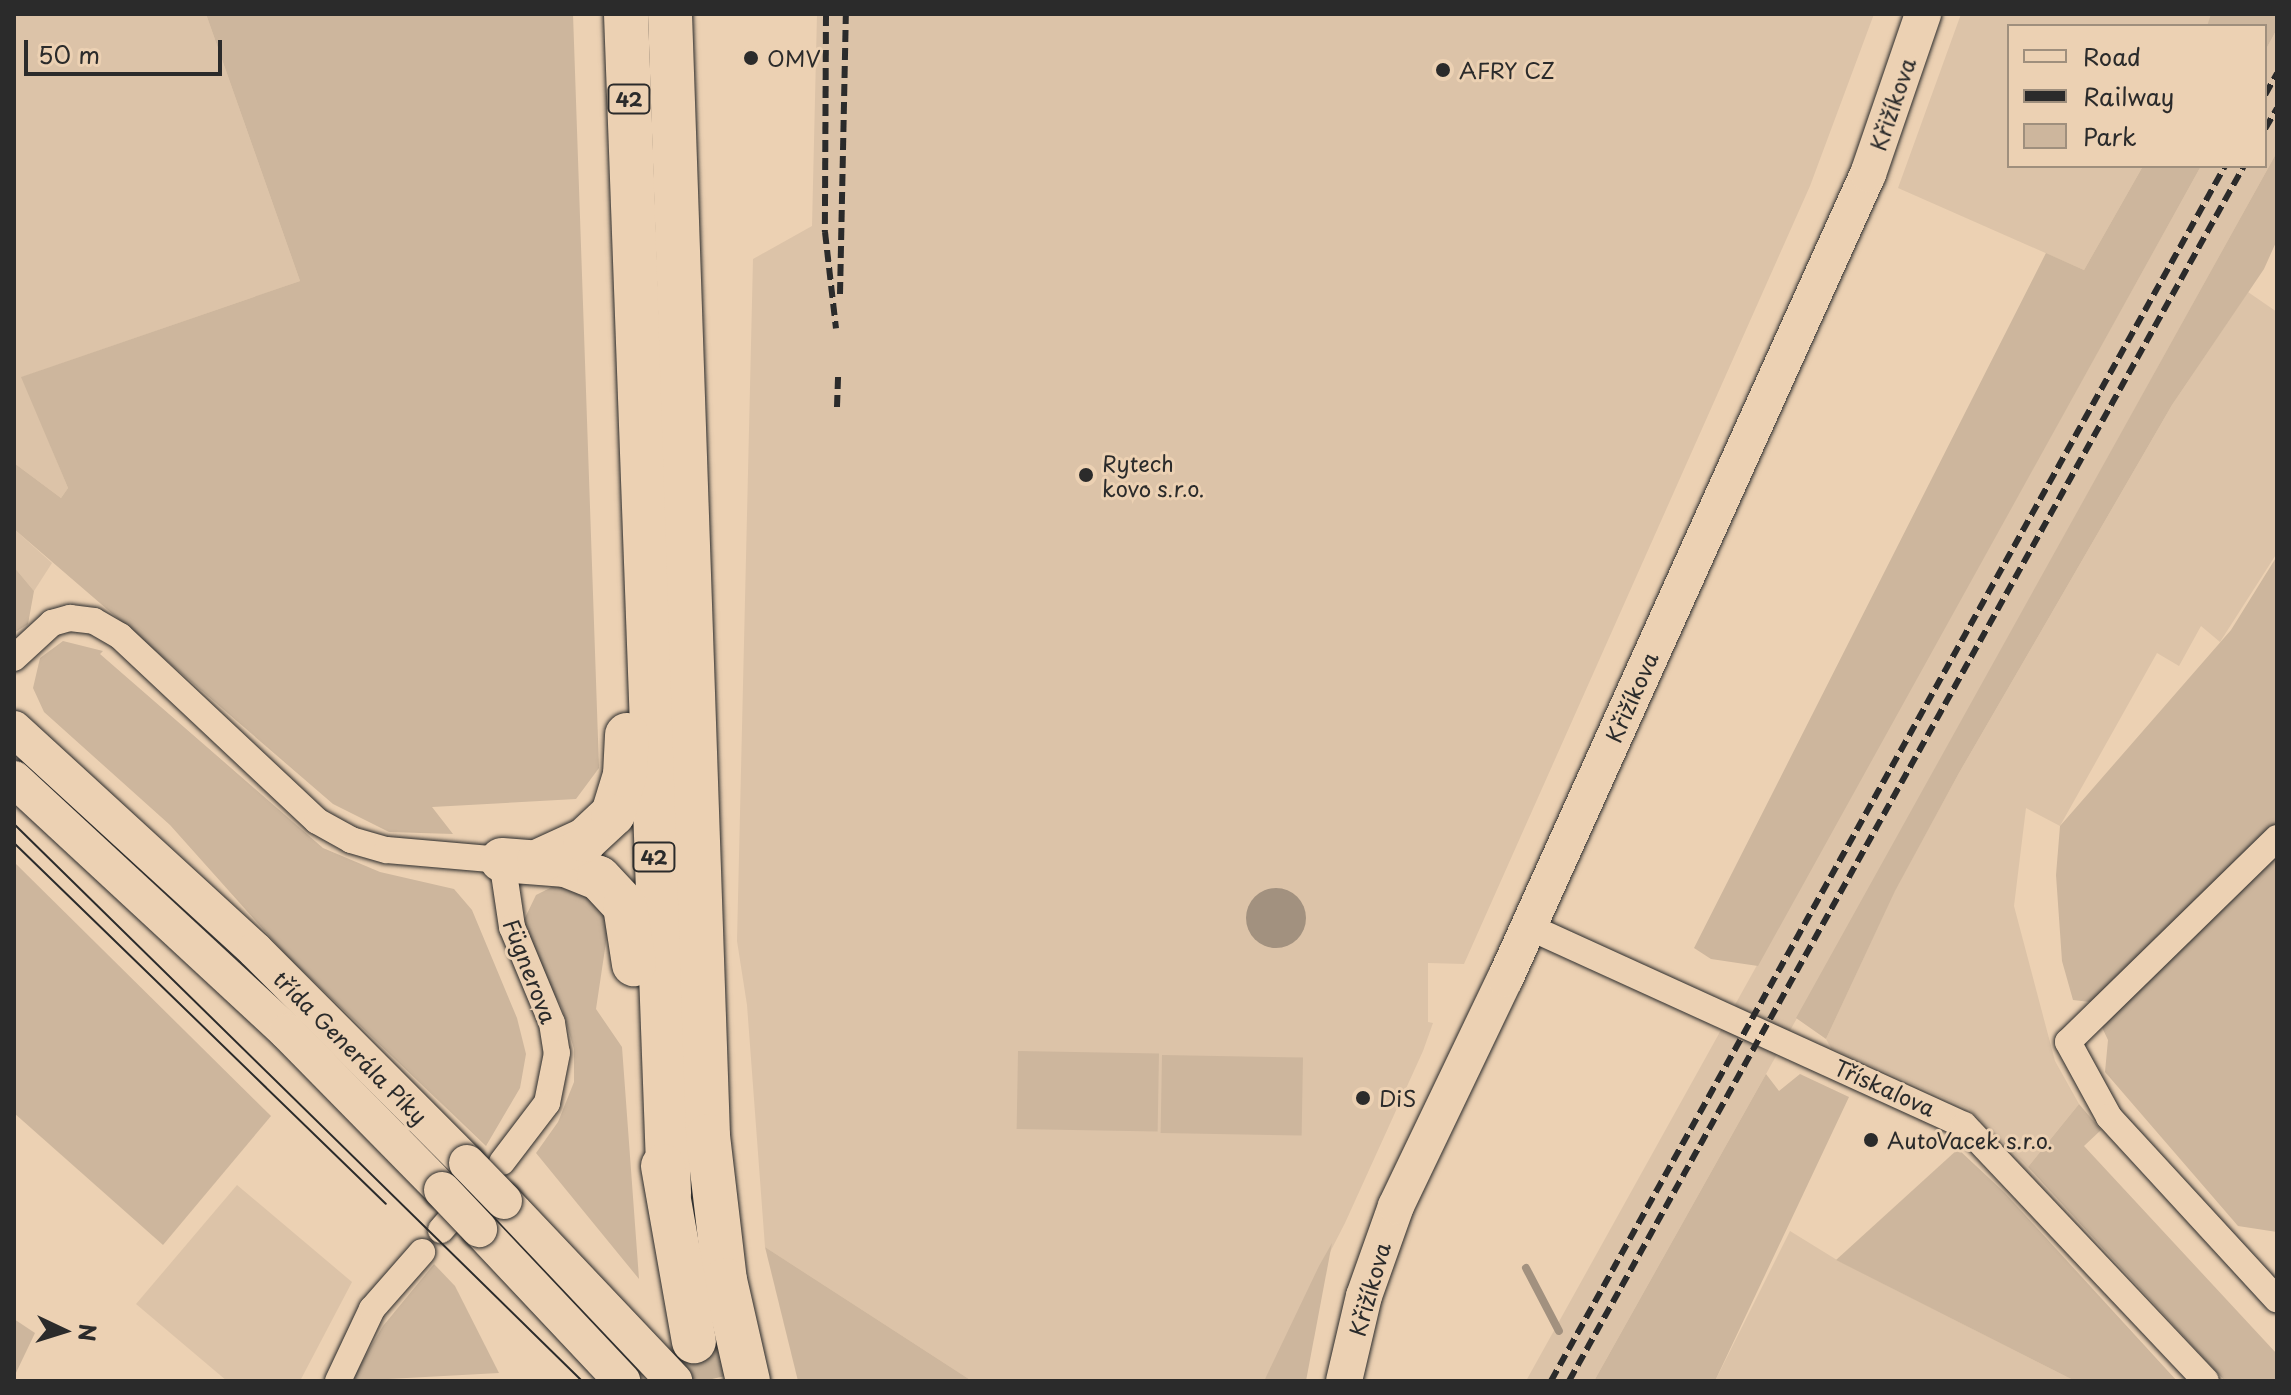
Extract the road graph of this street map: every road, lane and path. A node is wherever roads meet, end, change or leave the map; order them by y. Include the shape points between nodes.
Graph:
1 (626, 14) edge
2 (670, 14) edge
3 (1923, 14) edge
4 (643, 522) junction
5 (14, 658) edge
6 (14, 729) edge
7 (14, 779) edge
8 (2277, 838) edge
9 (521, 860) junction
10 (1527, 926) junction
11 (502, 1162) dead end
12 (669, 1193) junction
13 (422, 1252) dead end
14 (2272, 1283) edge
15 (694, 1341) tunnel mouth
16 (664, 1370) tunnel mouth
17 (338, 1381) edge
18 (622, 1381) edge
19 (748, 1381) edge
20 (1344, 1381) edge
21 (2206, 1381) edge

1 - 4 highway, 42
2 - 19 highway, 42 via 708,1136 725,1280
3 - 10 main road, Křižíkova via 1868,174
4 - 9 highway, 42 via 625,643 627,750 620,795 599,831
4 - 12 highway, 42
5 - 9 street via 52,623 94,621 120,636 317,821 351,840 387,850
6 - 16 main road, třída Generála Píky, bridge via 255,950
7 - 18 main road, třída Generála Píky via 287,1032 453,1218
8 - 14 street via 2068,1042 2109,1117
9 - 11 street, Fügnerova via 512,927 552,1023 557,1053 547,1103
9 - 12 highway, 42 via 586,871 625,906 633,939 639,1063
10 - 20 main road, Křižíkova via 1378,1250
10 - 21 street, Třískalova via 1964,1125
12 - 15 highway, 42
13 - 17 street via 372,1309

